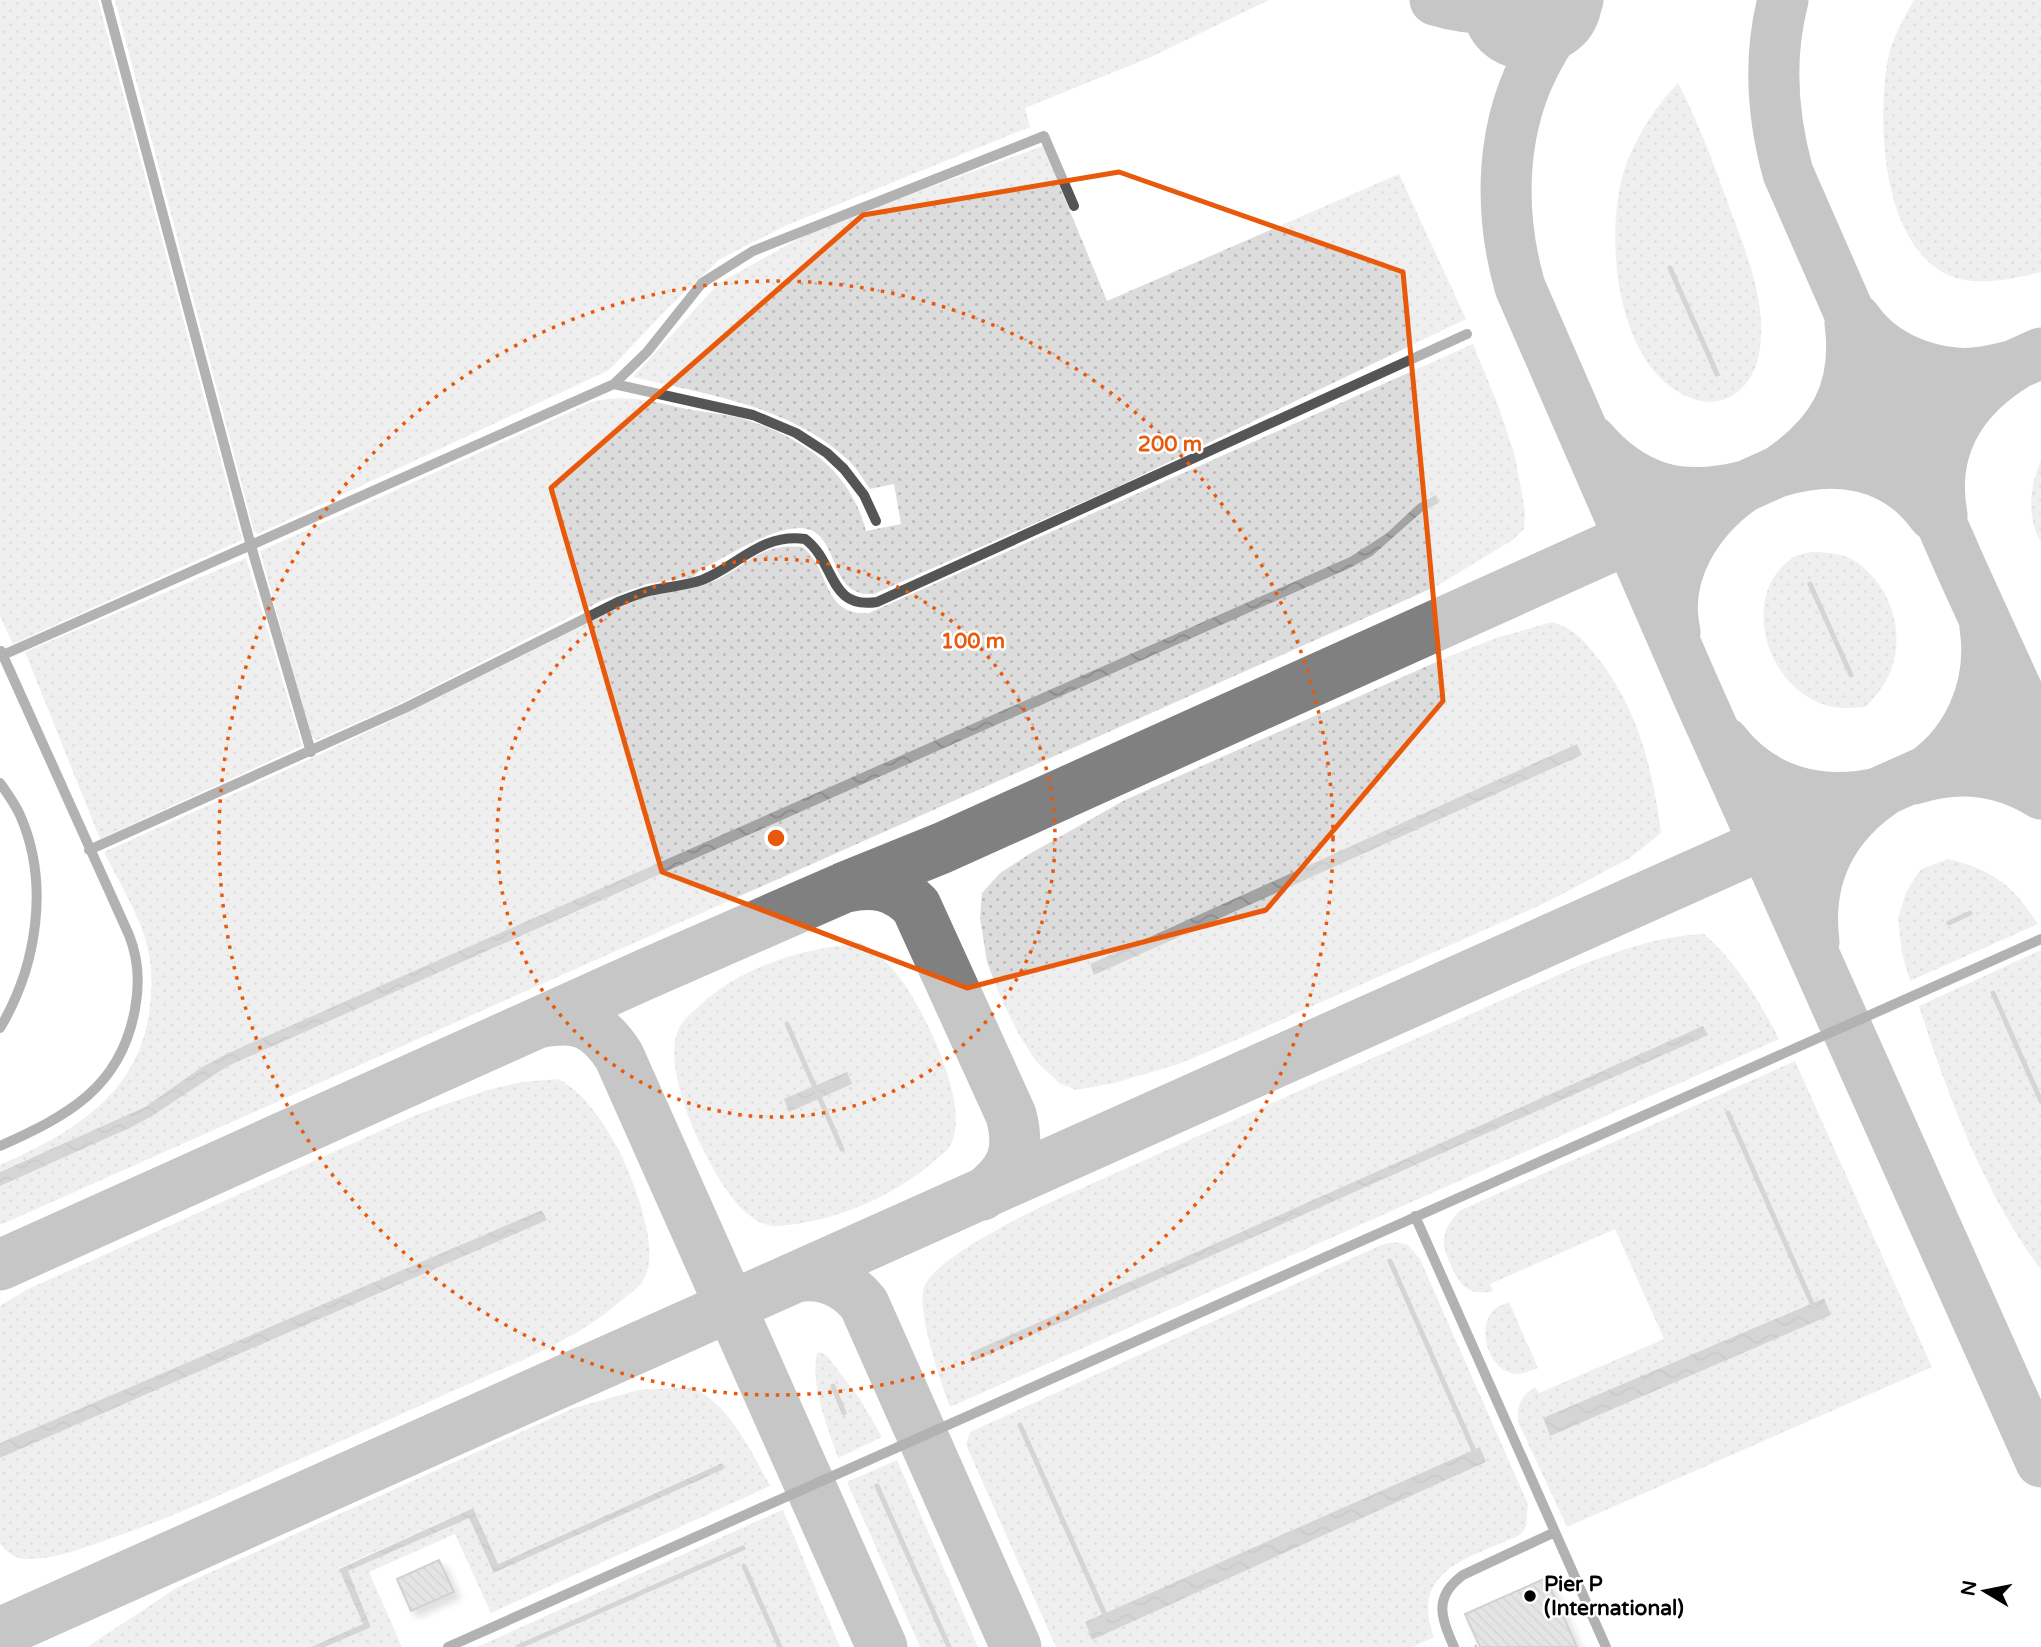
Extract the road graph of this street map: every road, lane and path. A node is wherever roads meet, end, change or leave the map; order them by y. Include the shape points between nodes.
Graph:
1 (106, 0) edge
2 (1074, 206) dead end
3 (1467, 334) dead end
4 (614, 384) junction
5 (876, 521) dead end
6 (251, 546) junction
7 (1, 652) edge
8 (311, 752) junction
9 (0, 783) edge
10 (89, 850) junction
11 (2041, 939) edge
12 (0, 1028) edge
13 (0, 1146) edge
14 (1415, 1216) junction
15 (1555, 1532) junction
16 (448, 1647) edge
17 (1454, 1647) edge
18 (1606, 1647) edge

1 - 6 lane
2 - 4 lane via 1044,136 753,251 702,283 647,352
3 - 8 lane via 877,602 860,603 844,596 814,546 805,539 783,539 747,552 702,580 608,606
4 - 5 lane via 753,415 796,433 844,469
4 - 6 lane
6 - 7 lane
6 - 8 lane
7 - 10 lane
8 - 10 lane
9 - 12 lane via 27,835 36,883 29,960
10 - 13 lane via 135,950 139,980 129,1038 114,1069 81,1102 39,1129
11 - 14 lane
14 - 15 lane
14 - 16 lane
15 - 17 lane via 1453,1583 1442,1609
15 - 18 lane

